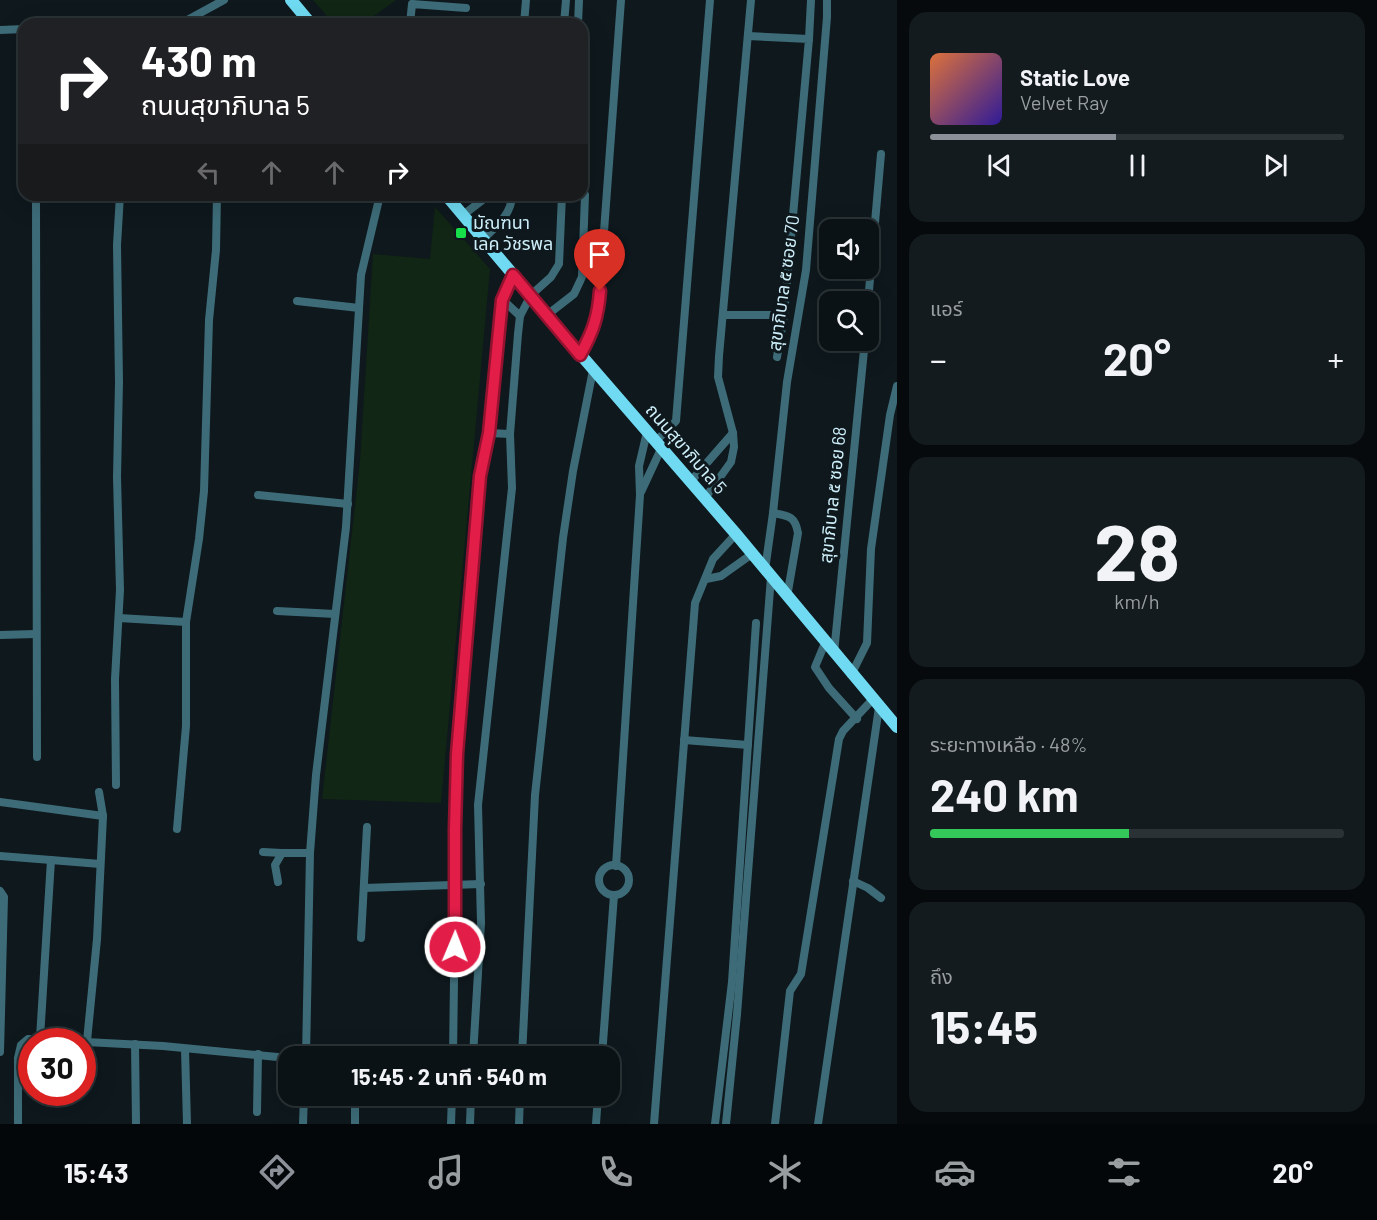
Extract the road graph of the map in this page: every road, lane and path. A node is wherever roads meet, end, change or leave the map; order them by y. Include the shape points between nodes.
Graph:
1 (224, 0) edge
2 (291, 0) edge
3 (526, 0) edge
4 (566, 0) edge
5 (579, 0) edge
6 (621, 0) edge
7 (710, 0) edge
8 (751, 0) edge
9 (811, 0) edge
10 (827, 0) edge
11 (211, 3) edge
12 (466, 8) dead end
13 (189, 18) edge
14 (306, 18) edge
15 (411, 18) edge
16 (524, 18) edge
17 (564, 18) edge
18 (578, 18) edge
19 (18, 29) edge
20 (0, 30) edge
21 (748, 36) junction
22 (808, 39) junction
23 (881, 154) dead end
24 (36, 201) edge
25 (120, 201) edge
26 (217, 201) edge
27 (379, 201) edge
28 (451, 201) edge
29 (481, 201) edge
30 (512, 201) edge
31 (562, 201) edge
32 (585, 201) edge
33 (463, 215) junction
34 (483, 239) junction
35 (513, 275) junction
36 (869, 291) edge
37 (531, 295) junction
38 (502, 300) junction
39 (297, 302) dead end
40 (359, 308) junction
41 (547, 315) junction
42 (723, 315) junction
43 (784, 315) junction
44 (520, 316) junction
45 (864, 351) edge
46 (580, 355) junction
47 (777, 357) dead end
48 (592, 370) junction
49 (897, 386) edge
50 (489, 433) junction
51 (510, 434) junction
52 (733, 434) junction
53 (655, 441) junction
54 (691, 481) junction
55 (258, 495) dead end
56 (640, 495) junction
57 (705, 498) junction
58 (348, 504) junction
59 (773, 513) junction
60 (736, 534) junction
61 (752, 554) junction
62 (768, 574) junction
63 (706, 579) junction
64 (787, 597) junction
65 (277, 611) dead end
66 (335, 614) junction
67 (119, 618) junction
68 (186, 622) junction
69 (756, 623) dead end
70 (36, 634) junction
71 (0, 635) edge
72 (825, 643) junction
73 (834, 654) junction
74 (851, 675) junction
75 (876, 703) junction
76 (857, 719) junction
77 (897, 727) edge
78 (684, 740) junction
79 (748, 745) junction
80 (37, 758) dead end
81 (116, 784) dead end
82 (99, 792) dead end
83 (0, 802) edge
84 (103, 816) junction
85 (368, 827) dead end
86 (177, 829) dead end
87 (263, 852) dead end
88 (282, 853) junction
89 (310, 853) junction
90 (0, 856) edge
91 (51, 860) junction
92 (100, 864) junction
93 (616, 866) junction
94 (853, 881) junction
95 (278, 882) dead end
96 (481, 884) junction
97 (456, 885) junction
98 (364, 888) junction
99 (0, 891) edge
100 (614, 895) junction
101 (881, 898) dead end
102 (361, 938) dead end
103 (41, 1028) edge
104 (88, 1028) edge
105 (96, 1042) edge
106 (135, 1044) junction
107 (306, 1046) edge
108 (453, 1046) edge
109 (474, 1046) edge
110 (522, 1046) edge
111 (603, 1046) edge
112 (185, 1049) junction
113 (0, 1052) edge
114 (258, 1054) junction
115 (278, 1057) edge
116 (18, 1106) edge
117 (304, 1106) edge
118 (356, 1106) edge
119 (452, 1106) edge
120 (471, 1106) edge
121 (520, 1106) edge
122 (597, 1106) edge
123 (257, 1112) dead end
124 (18, 1124) edge
125 (136, 1124) edge
126 (187, 1124) edge
127 (303, 1124) edge
128 (355, 1124) edge
129 (451, 1124) edge
130 (470, 1124) edge
131 (519, 1124) edge
132 (596, 1124) edge
133 (654, 1124) edge
134 (715, 1124) edge
135 (726, 1124) edge
136 (775, 1124) edge
137 (818, 1124) edge

1 - 11 street
2 - 14 main road
3 - 16 street
4 - 17 street
5 - 18 street
6 - 46 street via 598,313
7 - 53 street via 676,421
8 - 21 street
9 - 22 street
10 - 59 street, สุขาภิบาล ๕ ซอย 70 via 806,270 787,382
11 - 13 street
12 - 15 street via 412,4
19 - 20 street
21 - 22 street
21 - 42 street
22 - 43 street
23 - 36 street
24 - 70 street
25 - 67 street
26 - 68 street via 204,491
27 - 40 street via 363,260
28 - 33 main road, ถนนสุขาภิบาล 5
29 - 33 street
30 - 34 street via 499,224
31 - 37 street via 559,264
32 - 41 street via 582,277 574,294
33 - 34 main road, ถนนสุขาภิบาล 5
34 - 35 main road, ถนนสุขาภิบาล 5
35 - 37 main road, ถนนสุขาภิบาล 5
35 - 38 street
37 - 41 main road, ถนนสุขาภิบาล 5
37 - 44 street
38 - 44 street
38 - 50 street
39 - 40 street
40 - 58 street
41 - 46 main road, ถนนสุขาภิบาล 5
42 - 43 street
42 - 52 street via 718,377
43 - 47 street
44 - 51 street
45 - 73 street, สุขาภิบาล ๕ ซอย 68
46 - 48 main road, ถนนสุขาภิบาล 5
48 - 53 main road, ถนนสุขาภิบาล 5
48 - 110 street via 563,538 535,795
49 - 74 street via 872,549 867,643
50 - 51 street
50 - 97 street via 480,476 457,754
51 - 96 street via 512,488 478,805
52 - 54 street
52 - 57 street via 731,462
53 - 54 main road, ถนนสุขาภิบาล 5
53 - 56 street
53 - 56 street via 639,466
54 - 57 main road, ถนนสุขาภิบาล 5
55 - 58 street
56 - 93 street
57 - 60 main road, ถนนสุขาภิบาล 5
58 - 66 street
59 - 62 street, สุขาภิบาล ๕ ซอย 70
59 - 64 street via 790,517 796,522 798,533
60 - 61 main road, ถนนสุขาภิบาล 5
60 - 63 street via 713,559
61 - 62 main road, ถนนสุขาภิบาล 5
61 - 63 street via 721,576
62 - 64 main road, ถนนสุขาภิบาล 5
62 - 135 street, สุขาภิบาล ๕ ซอย 70
63 - 78 street via 695,603
64 - 72 main road, ถนนสุขาภิบาล 5
65 - 66 street
66 - 89 street
67 - 68 street
67 - 81 street
68 - 86 street via 186,726
69 - 79 street
70 - 71 street
70 - 80 street
72 - 73 main road, ถนนสุขาภิบาล 5
72 - 76 street via 815,667
73 - 74 main road, ถนนสุขาภิบาล 5
74 - 75 main road, ถนนสุขาภิบาล 5
75 - 76 street
75 - 77 main road, ถนนสุขาภิบาล 5
75 - 94 street
76 - 136 street via 843,731 837,750 801,974 790,991
78 - 79 street
78 - 133 street
79 - 134 street via 732,982
82 - 84 street
83 - 84 street
84 - 92 street
85 - 98 street
87 - 88 street
88 - 89 street
88 - 95 street via 275,865
89 - 107 street
90 - 91 street
91 - 92 street
91 - 103 street
92 - 104 street
93 - 100 street via 628,874 629,884 624,892
93 - 100 street via 604,870 600,882 606,893
94 - 101 street
94 - 137 street
96 - 97 street
96 - 109 street
97 - 98 street
97 - 108 street
98 - 102 street
99 - 113 street via 4,897
100 - 111 street
105 - 106 street
106 - 112 street
106 - 125 street
112 - 114 street
112 - 126 street
114 - 115 street
114 - 123 street
116 - 124 street
117 - 127 street
118 - 128 street
119 - 129 street
120 - 130 street
121 - 131 street
122 - 132 street

